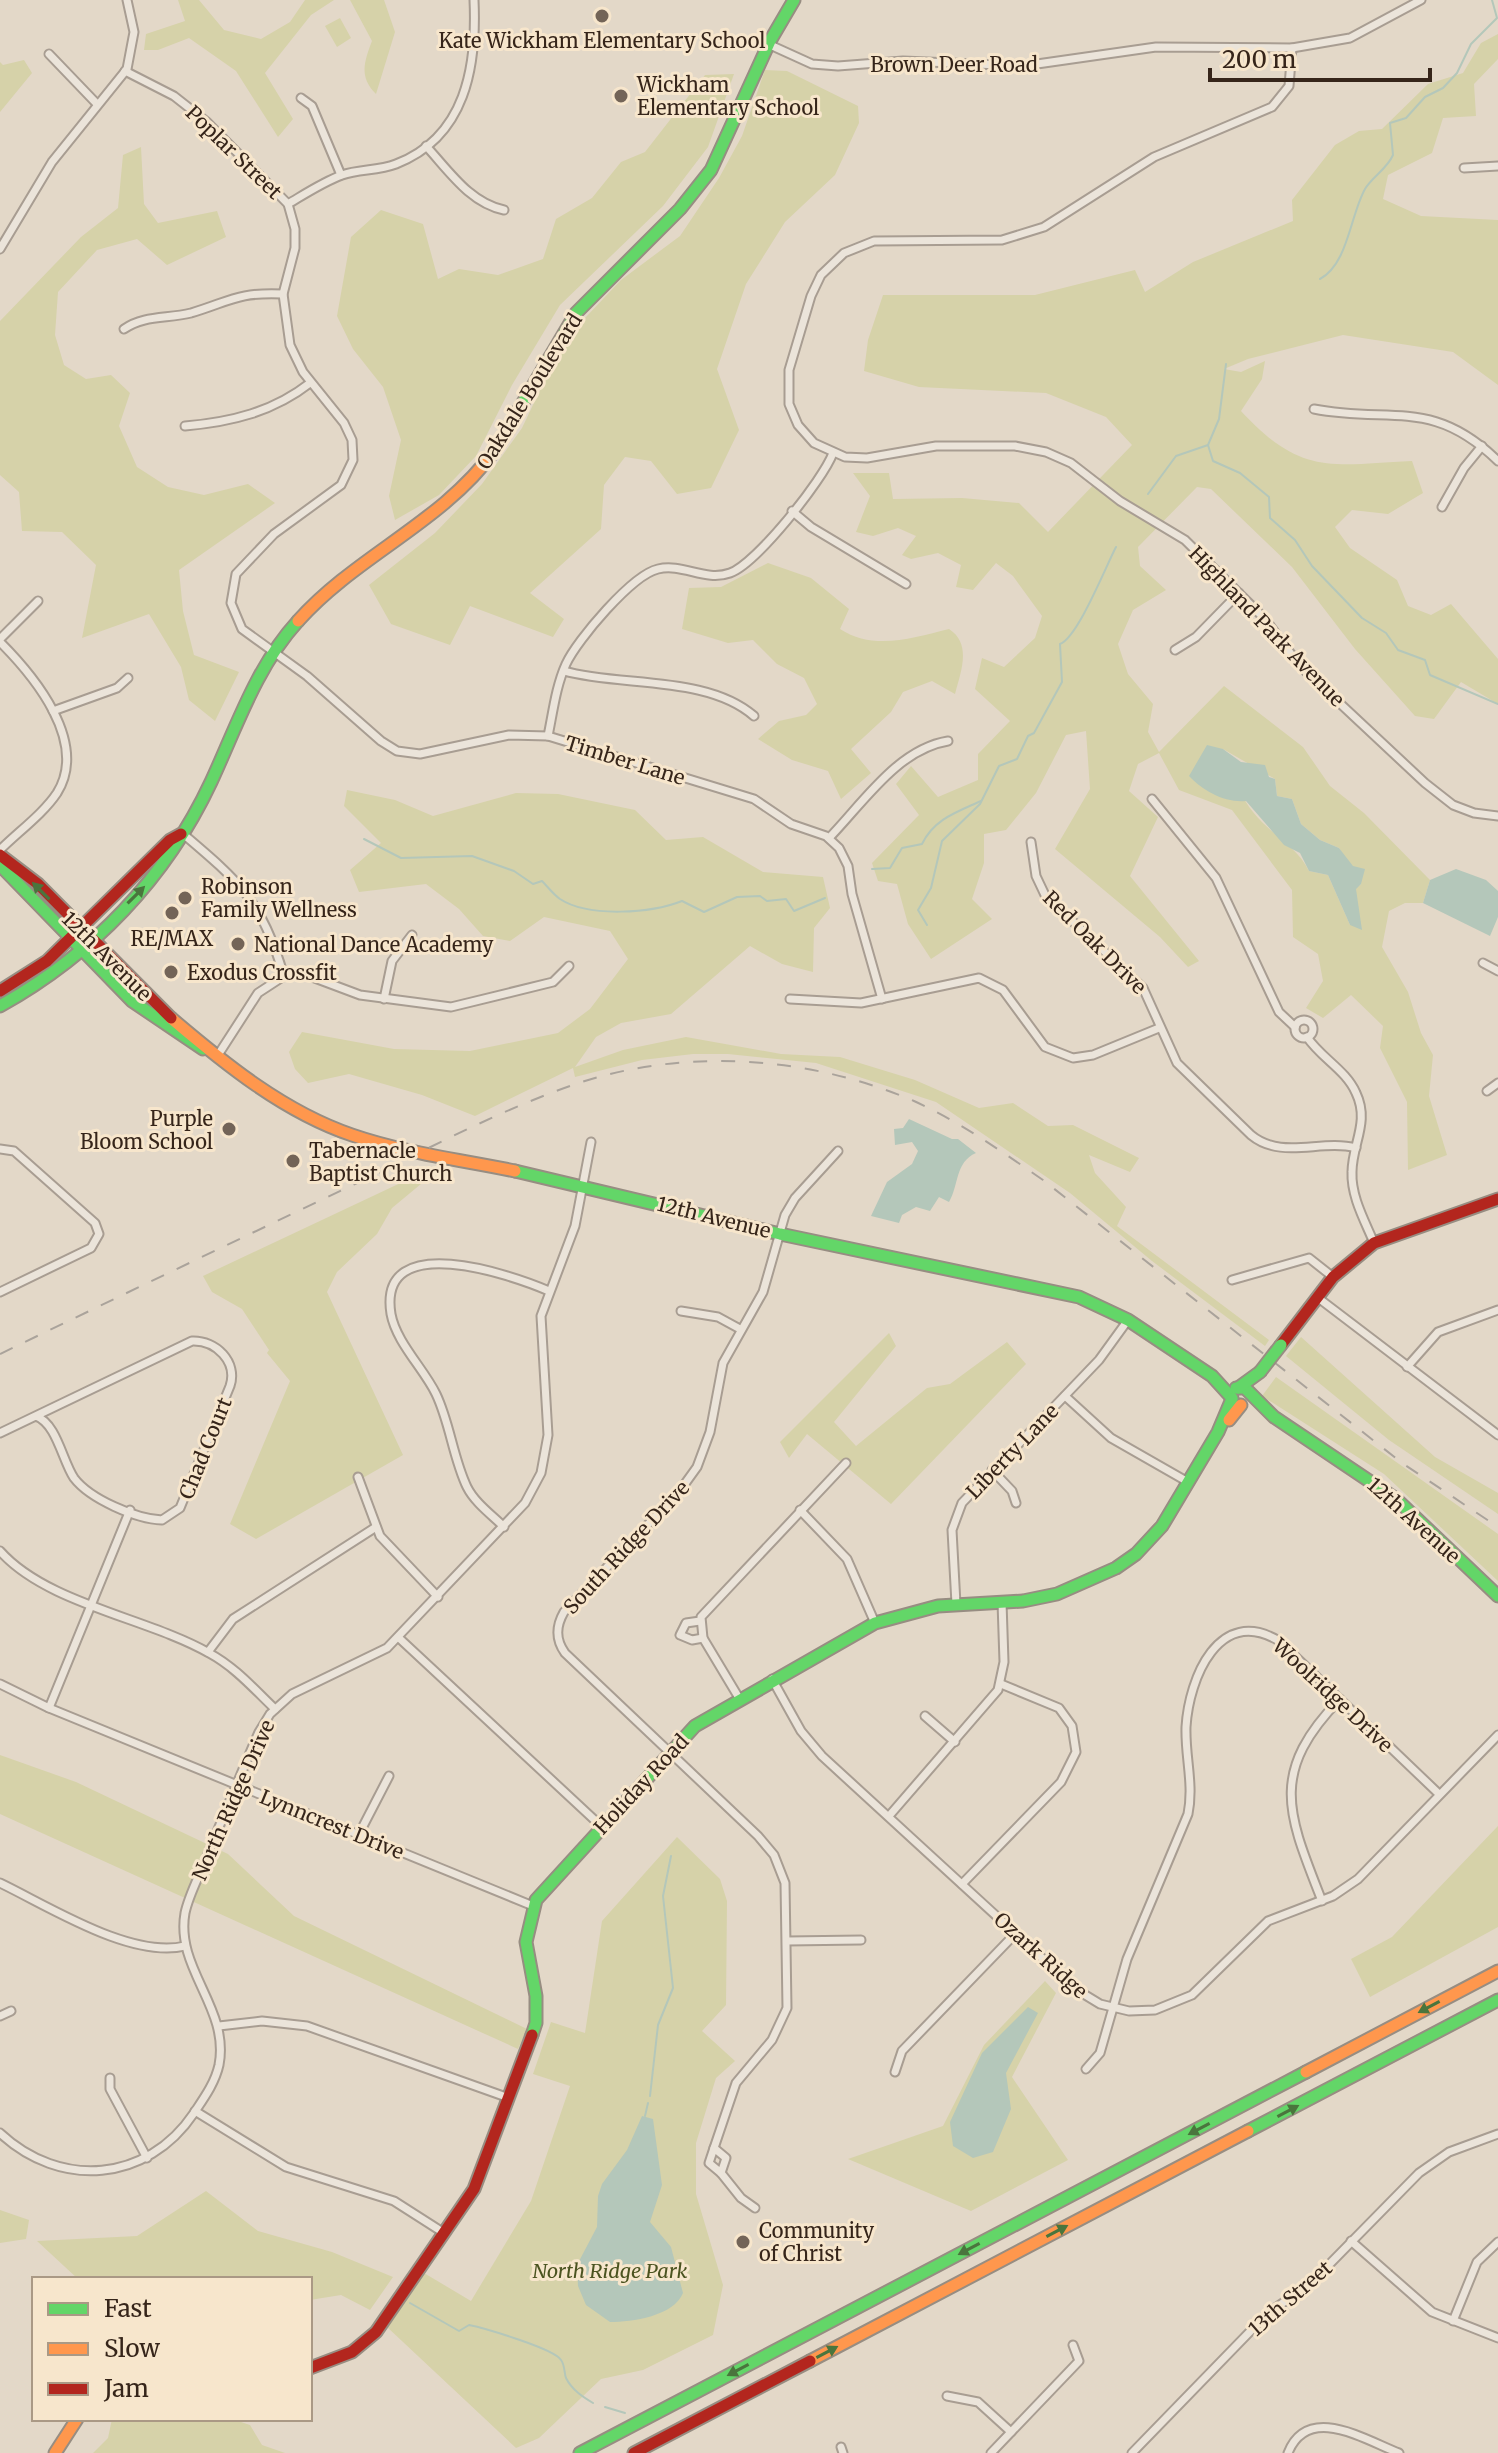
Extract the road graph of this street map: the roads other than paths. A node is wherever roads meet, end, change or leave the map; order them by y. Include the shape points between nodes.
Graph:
1 (127, 0) edge
2 (474, 0) edge
3 (794, 0) edge
4 (1421, 0) edge
5 (767, 44) junction
6 (1292, 48) junction
7 (49, 54) dead end
8 (125, 71) junction
9 (301, 98) dead end
10 (97, 104) junction
11 (426, 146) junction
12 (1498, 166) edge
13 (1464, 168) dead end
14 (341, 175) junction
15 (288, 204) junction
16 (504, 210) dead end
17 (0, 249) edge
18 (283, 294) junction
19 (124, 329) dead end
20 (310, 383) junction
21 (1314, 409) dead end
22 (185, 426) dead end
23 (1482, 446) junction
24 (833, 453) junction
25 (1498, 461) edge
26 (1442, 507) dead end
27 (792, 511) junction
28 (906, 584) dead end
29 (1239, 593) junction
30 (38, 601) dead end
31 (0, 640) edge
32 (1175, 650) dead end
33 (273, 652) junction
34 (564, 671) junction
35 (128, 678) dead end
36 (53, 711) junction
37 (754, 716) dead end
38 (548, 736) junction
39 (948, 741) dead end
40 (1152, 799) dead end
41 (1498, 816) edge
42 (182, 833) junction
43 (829, 838) junction
44 (1031, 842) dead end
45 (0, 852) edge
46 (0, 865) edge
47 (80, 930) junction
48 (412, 935) dead end
49 (71, 939) junction
50 (90, 940) junction
51 (80, 949) junction
52 (1483, 963) dead end
53 (569, 966) dead end
54 (1498, 971) edge
55 (284, 976) junction
56 (0, 991) edge
57 (384, 999) junction
58 (790, 999) dead end
59 (882, 999) junction
60 (0, 1006) edge
61 (1295, 1027) junction
62 (1159, 1028) junction
63 (1307, 1037) junction
64 (218, 1055) junction
65 (1498, 1083) edge
66 (1487, 1091) dead end
67 (591, 1142) dead end
68 (1356, 1148) junction
69 (0, 1149) edge
70 (838, 1151) dead end
71 (583, 1186) junction
72 (1498, 1199) edge
73 (780, 1234) junction
74 (1374, 1243) junction
75 (1333, 1277) junction
76 (1232, 1280) dead end
77 (549, 1291) junction
78 (0, 1292) edge
79 (1317, 1297) junction
80 (1498, 1310) edge
81 (681, 1311) dead end
82 (1128, 1320) junction
83 (740, 1329) junction
84 (1407, 1367) junction
85 (1065, 1396) junction
86 (1240, 1396) junction
87 (36, 1416) junction
88 (0, 1433) edge
89 (1498, 1435) edge
90 (846, 1463) dead end
91 (992, 1470) junction
92 (358, 1477) dead end
93 (1188, 1482) junction
94 (1016, 1503) dead end
95 (130, 1510) junction
96 (800, 1510) junction
97 (376, 1527) junction
98 (504, 1527) junction
99 (0, 1551) edge
100 (1498, 1596) edge
101 (438, 1597) junction
102 (1002, 1602) junction
103 (92, 1604) junction
104 (956, 1604) junction
105 (700, 1621) junction
106 (875, 1623) junction
107 (399, 1638) junction
108 (703, 1638) junction
109 (208, 1652) junction
110 (772, 1679) junction
111 (0, 1684) edge
112 (1001, 1684) junction
113 (739, 1698) junction
114 (1340, 1699) junction
115 (49, 1708) junction
116 (275, 1709) junction
117 (925, 1716) dead end
118 (1498, 1735) edge
119 (955, 1742) junction
120 (670, 1753) junction
121 (389, 1776) dead end
122 (237, 1784) junction
123 (1439, 1794) junction
124 (889, 1816) junction
125 (601, 1826) junction
126 (359, 1834) junction
127 (0, 1883) edge
128 (962, 1884) junction
129 (1322, 1901) junction
130 (533, 1906) junction
131 (1015, 1934) junction
132 (861, 1940) dead end
133 (787, 1941) junction
134 (185, 1946) junction
135 (1498, 1971) edge
136 (1498, 2000) edge
137 (1112, 2008) junction
138 (11, 2011) dead end
139 (0, 2016) edge
140 (219, 2026) junction
141 (1086, 2069) dead end
142 (895, 2072) dead end
143 (110, 2078) dead end
144 (509, 2098) junction
145 (195, 2111) junction
146 (0, 2133) edge
147 (1498, 2134) edge
148 (714, 2148) junction
149 (147, 2158) junction
150 (721, 2173) junction
151 (755, 2208) dead end
152 (444, 2233) junction
153 (1351, 2241) junction
154 (1498, 2242) edge
155 (1453, 2321) junction
156 (1498, 2338) edge
157 (1073, 2345) dead end
158 (312, 2367) edge
159 (947, 2396) dead end
160 (76, 2421) edge
161 (1011, 2432) junction
162 (55, 2453) edge
163 (580, 2453) edge
164 (634, 2453) edge
165 (991, 2453) edge
166 (1132, 2453) edge
167 (1288, 2453) edge
168 (1399, 2453) edge

1 - 8 street via 134,32
2 - 11 street via 466,94 457,114
3 - 5 main road, Oakdale Boulevard
4 - 6 street, Brown Deer Road via 1350,38
5 - 6 street, Brown Deer Road via 799,60 838,66 903,61 1023,66 1156,47
5 - 33 main road, Oakdale Boulevard via 706,177 671,222 577,312 482,468 427,522 331,587
6 - 24 street via 1289,86 1272,107 1154,157 1044,227 1002,240 874,241 835,260 811,296 787,380 798,425 814,443
7 - 10 street
8 - 10 street
8 - 15 street, Poplar Street via 198,114
9 - 14 street via 312,106
10 - 17 street via 52,162
11 - 14 street via 396,164
11 - 16 street via 486,206
12 - 13 street
14 - 15 street
15 - 18 street, Poplar Street via 295,248
18 - 19 street via 235,295 190,313 137,320
18 - 20 street, Poplar Street via 290,345
20 - 22 street via 265,410
20 - 33 street, Poplar Street via 349,430 353,460 341,485 274,534 236,574 231,595 236,620
21 - 23 street via 1422,416
23 - 25 street
23 - 26 street
24 - 27 street via 820,480
24 - 29 street, Highland Park Avenue via 867,458 947,445 1046,452 1173,530
27 - 28 street
27 - 34 street via 743,566 729,574 706,576 672,567 645,574 574,647
29 - 32 street via 1196,637
29 - 41 street, Highland Park Avenue via 1300,666 1425,783 1453,805
30 - 31 street
31 - 36 street via 31,674
33 - 38 street, Timber Lane via 397,751 420,754 509,735
33 - 42 main road, Oakdale Boulevard
34 - 37 street via 673,685 742,706
34 - 38 street
35 - 36 street via 117,688
36 - 45 street via 66,752 63,781
38 - 43 street, Timber Lane via 754,799 791,824
39 - 43 street via 911,753
40 - 61 street via 1216,878 1279,1012
42 - 47 main road, Oakdale Boulevard
50 -> 42 main road, Oakdale Boulevard via 160,870
42 - 55 street via 226,868 251,898
43 - 59 street via 848,866
44 - 62 street, Red Oak Drive via 1045,895 1143,988
47 -> 45 main road, 12th Avenue
46 - 49 main road, 12th Avenue
47 - 49 main road, Oakdale Boulevard
47 - 50 main road, 12th Avenue
48 - 57 street via 392,961
49 - 51 main road, 12th Avenue
49 - 56 main road, Oakdale Boulevard via 33,972
50 - 51 main road, Oakdale Boulevard
50 - 64 main road, 12th Avenue
51 - 60 main road, Oakdale Boulevard
51 - 64 main road, 12th Avenue via 161,1024
52 - 54 street
53 - 57 street via 553,982 463,1006
55 - 57 street via 314,976
55 - 64 street via 258,993
58 - 59 street
59 - 62 street via 970,978 988,981 1003,990 1045,1047 1073,1058
61 - 63 street via 1298,1036
61 - 63 street via 1302,1020 1310,1023
62 - 68 street, Red Oak Drive via 1186,1074 1256,1140 1282,1149 1329,1144
63 - 68 street via 1357,1094 1362,1116
64 - 71 main road, 12th Avenue via 338,1131
65 - 66 street
67 - 71 street, North Ridge Drive
68 - 74 street via 1352,1182
69 - 78 street via 14,1151 95,1223 99,1234 91,1248
70 - 73 street, South Ridge Drive via 789,1206
71 - 73 main road, 12th Avenue
71 - 77 street, North Ridge Drive via 575,1226
72 - 74 main road, Holiday Road
73 - 82 main road, 12th Avenue via 1065,1293
73 - 83 street, South Ridge Drive via 763,1292
74 - 75 main road, Holiday Road
75 - 76 street via 1309,1258
75 - 79 main road, Holiday Road
77 - 98 street, North Ridge Drive via 541,1316 548,1435 544,1462 525,1503
77 - 98 street via 518,1278 436,1262 408,1271 392,1296 394,1323 437,1395 468,1488
79 - 84 street
79 - 86 main road, Holiday Road, bridge
80 - 84 street via 1438,1332
81 - 83 street via 718,1317
82 - 85 street, Liberty Lane
82 - 86 main road, 12th Avenue
83 - 120 street, South Ridge Drive via 723,1363 710,1432 697,1467 564,1612 557,1627 565,1653
84 - 89 street
85 - 91 street, Liberty Lane
85 - 93 street via 1111,1438
86 - 93 main road, Holiday Road
86 - 100 main road, 12th Avenue via 1381,1486
87 - 88 street
87 - 95 street, Chad Court via 46,1421 79,1484
87 - 95 street, Chad Court via 192,1341 207,1342 227,1358 232,1380 180,1508 162,1520
90 - 96 street
91 - 94 street
91 - 104 street, Liberty Lane via 955,1517 951,1542
92 - 97 street
93 - 102 main road, Holiday Road via 1149,1541 1116,1568 1057,1594
95 - 103 street
96 - 105 street
96 - 106 street via 847,1559
97 - 101 street via 396,1556
97 - 109 street via 233,1619
98 - 101 street, North Ridge Drive
99 - 103 street via 26,1574
101 - 107 street, North Ridge Drive
102 - 104 main road, Holiday Road
102 - 112 street
103 - 109 street
103 - 115 street
104 - 106 main road, Holiday Road
105 - 108 street
105 - 108 street via 686,1623 680,1635
106 - 110 main road, Holiday Road
107 - 116 street, North Ridge Drive via 372,1657 292,1694
107 - 125 street
108 - 113 street
109 - 116 street
110 - 113 main road, Holiday Road
110 - 124 street, Ozark Ridge via 808,1740
111 - 115 street, Lynncrest Drive
112 - 119 street
112 - 128 street via 1059,1708 1072,1726 1076,1752 1061,1782
113 - 120 main road, Holiday Road via 703,1719
114 - 123 street, Woolridge Drive
114 - 129 street via 1306,1739 1291,1785 1294,1826
114 - 137 street, Woolridge Drive via 1271,1636 1233,1634 1210,1651 1187,1717 1192,1789 1188,1814
115 - 122 street, Lynncrest Drive
116 - 122 street, North Ridge Drive
117 - 119 street
118 - 123 street, Ozark Ridge
119 - 124 street
120 - 125 main road, Holiday Road
120 - 133 street, South Ridge Drive via 774,1855 785,1883
121 - 126 street
122 - 126 street, Lynncrest Drive
122 - 134 street, North Ridge Drive via 188,1903
123 - 129 street, Ozark Ridge via 1358,1879
124 - 128 street, Ozark Ridge
125 - 130 main road, Holiday Road
126 - 130 street, Lynncrest Drive
127 - 134 street via 131,1945 162,1950
128 - 131 street, Ozark Ridge
129 - 137 street, Ozark Ridge via 1268,1921 1180,2001 1142,2012
130 - 144 main road via 526,1942 536,2023
131 - 137 street, Ozark Ridge via 1077,1990
131 - 142 street via 902,2051
132 - 133 street
133 - 148 street, South Ridge Drive via 784,2016 772,2040 736,2083
134 - 140 street, North Ridge Drive
135 -> 163 main road
164 -> 136 main road
137 - 141 street, Woolridge Drive via 1100,2053
138 - 139 street
140 - 144 street via 262,2021 307,2026
140 - 145 street, North Ridge Drive via 219,2063
143 - 149 street via 110,2089
144 - 152 main road via 479,2181
145 - 149 street, North Ridge Drive via 173,2140
145 - 152 street via 286,2167 394,2201
146 - 149 street, North Ridge Drive via 37,2160 76,2172 113,2170
147 - 153 street, 13th Street via 1433,2161
148 - 150 street via 726,2158
148 - 150 street via 709,2163
150 - 151 street
152 - 158 main road via 376,2332 352,2352
153 - 155 street via 1422,2305
153 - 166 street, 13th Street via 1309,2285 1268,2313
154 - 155 street via 1477,2262
155 - 156 street
157 - 161 street via 1079,2361
159 - 161 street via 978,2402
160 - 162 main road
161 - 165 street
167 - 168 street via 1298,2436 1324,2426

